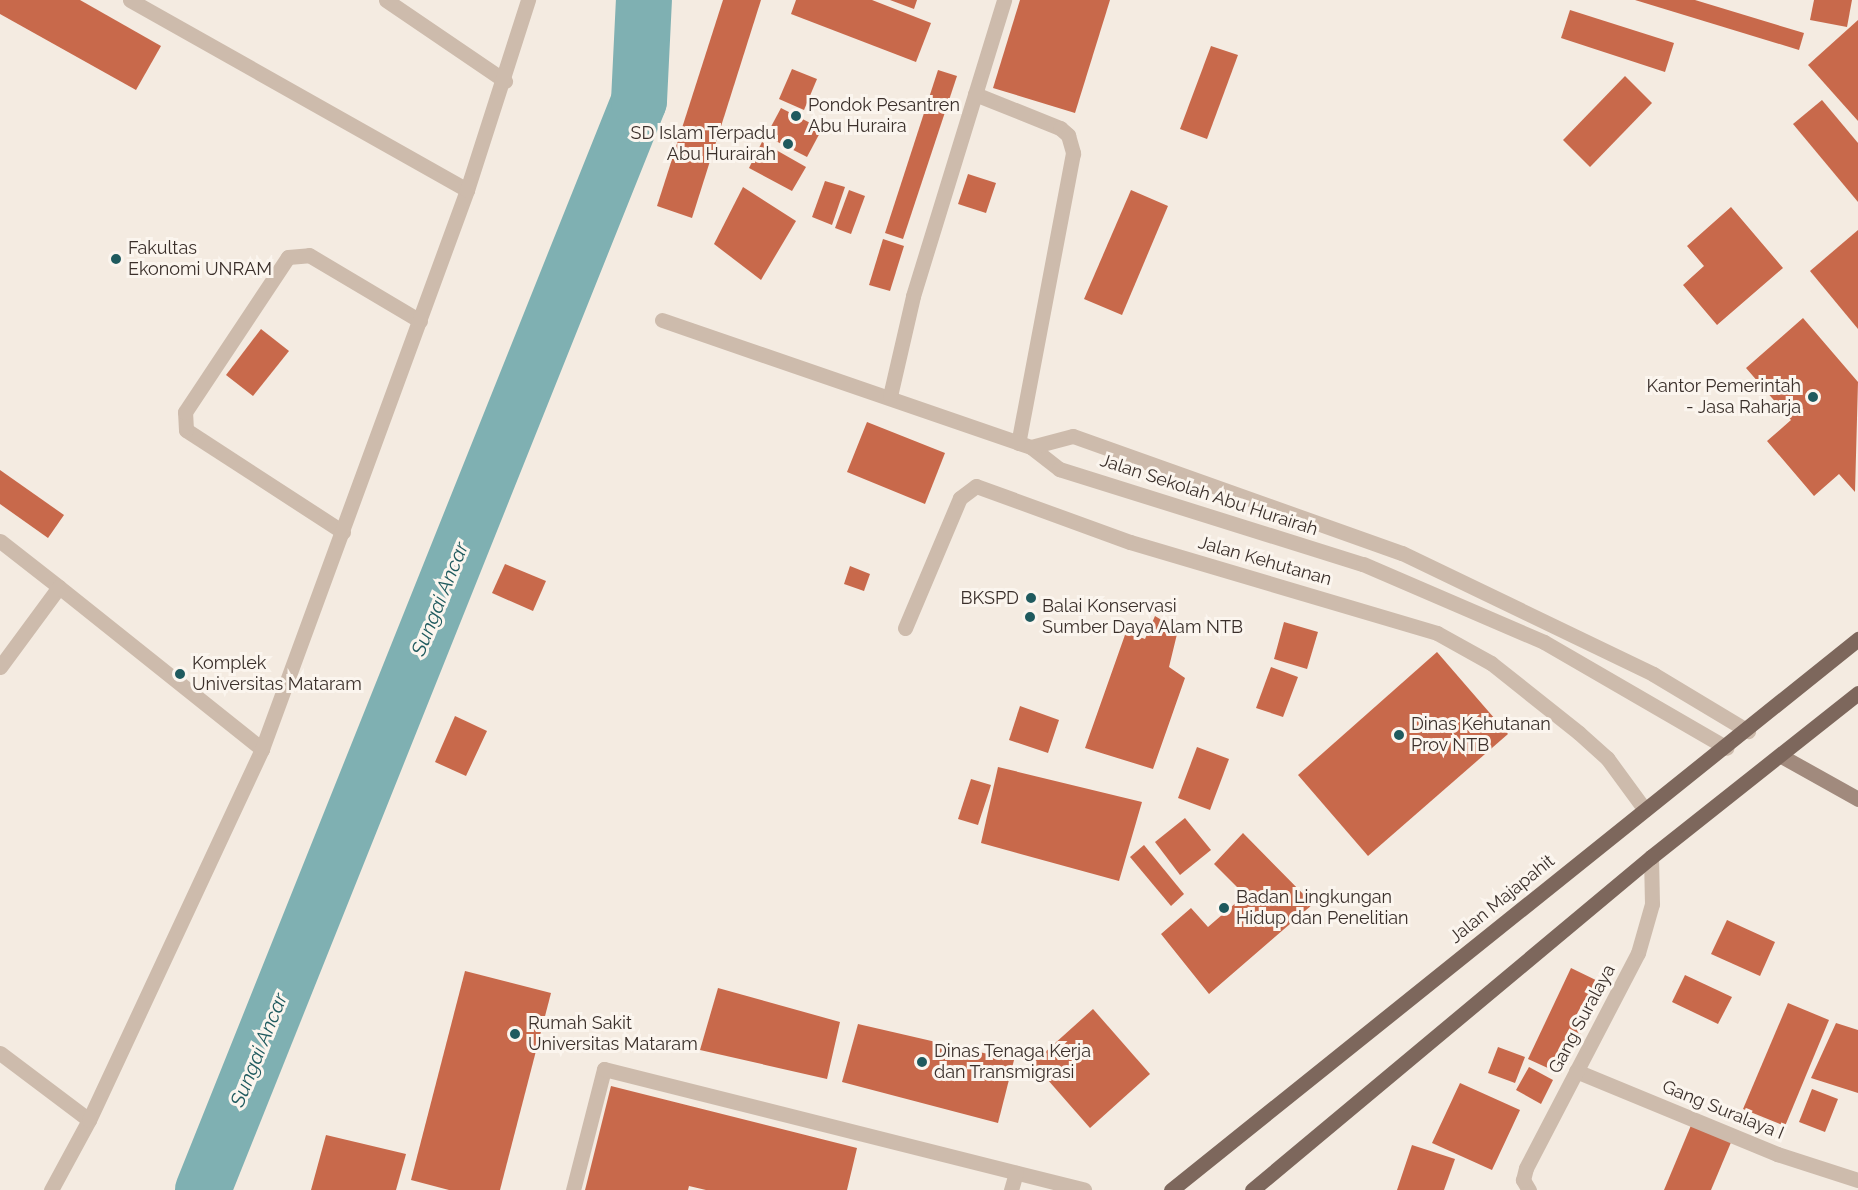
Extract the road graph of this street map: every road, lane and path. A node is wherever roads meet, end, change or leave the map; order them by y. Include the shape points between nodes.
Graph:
1 (130, 0) edge
2 (386, 0) edge
3 (528, 0) edge
4 (1004, 0) edge
5 (505, 81) junction
6 (975, 94) junction
7 (467, 190) junction
8 (663, 320) dead end
9 (420, 321) junction
10 (890, 396) junction
11 (1024, 445) junction
12 (343, 532) junction
13 (1, 543) edge
14 (59, 587) junction
15 (905, 628) dead end
16 (1858, 639) edge
17 (0, 667) edge
18 (1858, 693) edge
19 (1748, 731) junction
20 (262, 748) junction
21 (1727, 748) junction
22 (1783, 756) junction
23 (1858, 800) edge
24 (1645, 810) junction
25 (1651, 857) junction
26 (0, 1053) edge
27 (1576, 1071) junction
28 (89, 1120) junction
29 (1016, 1173) junction
30 (1858, 1180) edge
31 (51, 1190) edge
32 (573, 1190) edge
33 (1011, 1190) edge
34 (1084, 1190) edge
35 (1171, 1190) edge
36 (1252, 1190) edge
37 (1529, 1190) edge

1 - 7 street
2 - 5 street
3 - 5 street
4 - 6 street
5 - 7 street
6 - 10 street via 913,296
6 - 11 street via 1060,128 1068,135 1073,153
7 - 9 street
8 - 10 street, Jalan Sekolah Abu Hurairah
9 - 12 street
9 - 12 street via 309,255 288,257 185,412 186,430
10 - 11 street, Jalan Sekolah Abu Hurairah
11 - 19 street via 1073,436 1402,554 1653,674
11 - 21 street, Jalan Sekolah Abu Hurairah via 1059,469 1363,564 1533,637
12 - 20 street
13 - 14 street
14 - 17 street
14 - 20 street
15 - 24 street, Jalan Kehutanan via 960,498 976,486 1130,542 1437,633 1491,663 1579,733 1607,758
16 - 19 main road, Jalan Majapahit
18 - 22 main road
19 - 21 main road, Jalan Majapahit
20 - 28 street
21 - 24 main road, Jalan Majapahit
22 - 23 street
22 - 25 main road
24 - 35 main road, Jalan Majapahit
25 - 27 street, Gang Suralaya via 1652,904 1638,952
25 - 36 main road
26 - 28 street
27 - 30 street, Gang Suralaya I via 1777,1154
27 - 37 street, Gang Suralaya via 1526,1168 1523,1180
28 - 31 street
29 - 32 street via 604,1069
29 - 33 street
29 - 34 street

